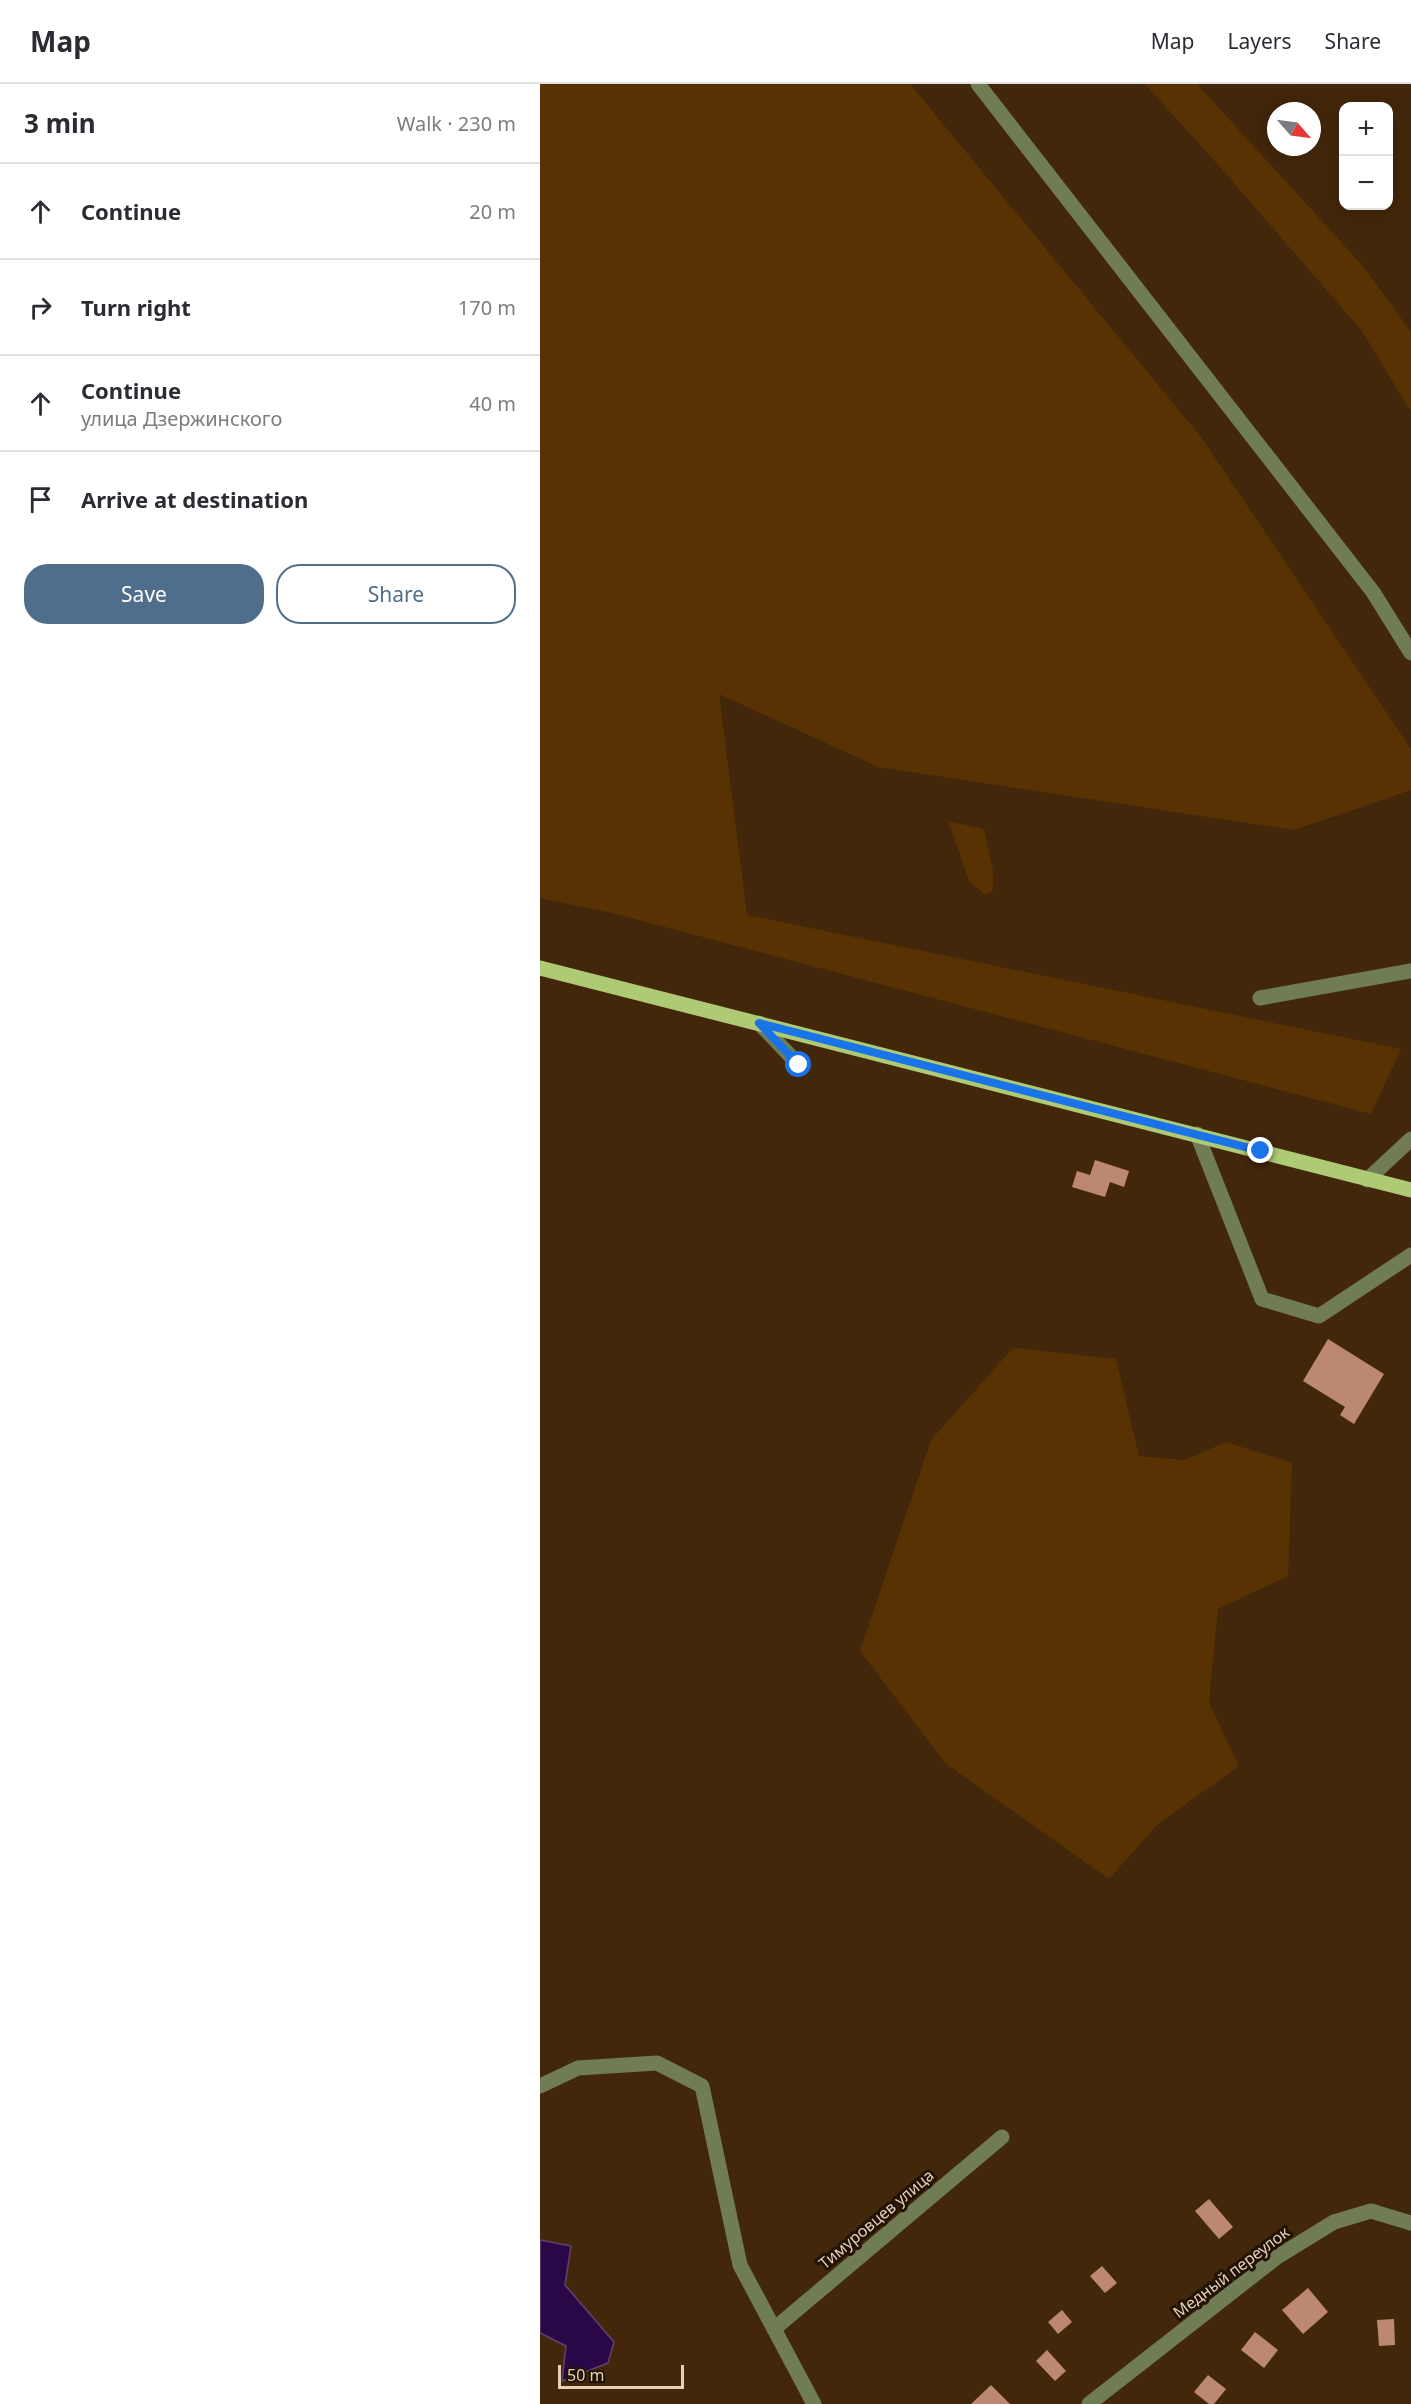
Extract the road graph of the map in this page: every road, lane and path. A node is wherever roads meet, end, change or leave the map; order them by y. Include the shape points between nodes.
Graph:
1 (978, 84) edge
2 (1411, 653) edge
3 (540, 968) edge
4 (1411, 971) edge
5 (1260, 998) dead end
6 (759, 1023) junction
7 (799, 1065) dead end
8 (1197, 1134) junction
9 (1411, 1139) edge
10 (1367, 1180) junction
11 (1411, 1191) edge
12 (1411, 1255) edge
13 (540, 2086) edge
14 (1002, 2137) dead end
15 (1411, 2223) edge
16 (774, 2329) junction
17 (814, 2404) edge
18 (1089, 2404) edge

1 - 2 street via 1373,592
3 - 6 main road
4 - 5 street
6 - 7 street
6 - 8 main road
8 - 10 main road
8 - 12 street via 1262,1299 1319,1317
9 - 10 street
10 - 11 main road
13 - 16 street via 578,2068 657,2063 702,2086 740,2265
14 - 16 street, Тимуровцев улица
15 - 18 street, Медный переулок via 1371,2211 1334,2223 1277,2257
16 - 17 street

